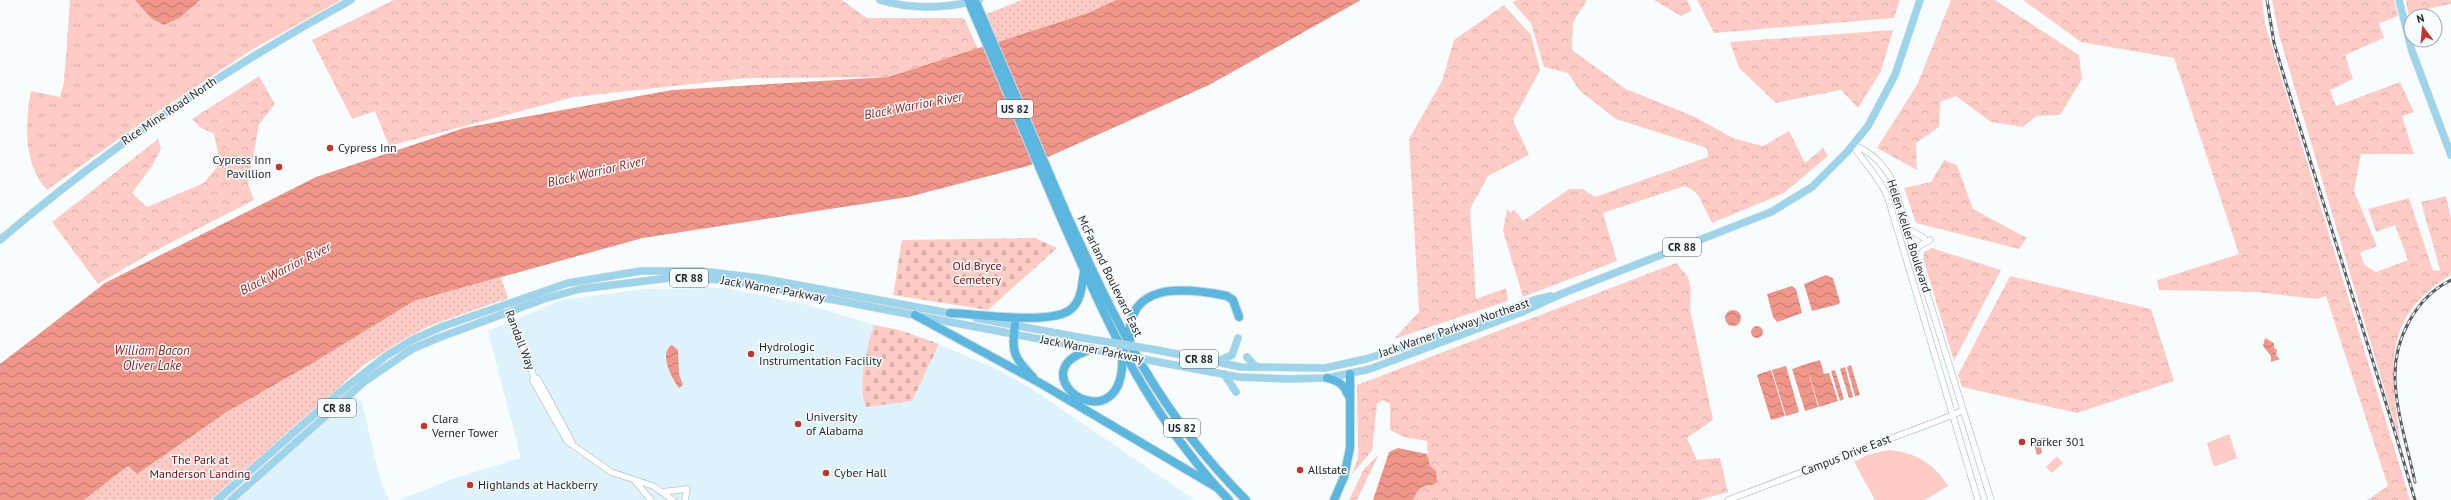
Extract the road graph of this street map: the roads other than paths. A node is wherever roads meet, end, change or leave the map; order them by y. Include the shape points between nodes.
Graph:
1 (351, 0) edge
2 (880, 0) edge
3 (968, 0) edge
4 (975, 0) edge
5 (979, 0) edge
6 (1920, 0) edge
7 (2399, 0) edge
8 (1853, 145) junction
9 (2451, 155) edge
10 (1064, 217) junction
11 (1908, 228) junction
12 (0, 240) edge
13 (1915, 251) junction
14 (1084, 270) junction
15 (505, 303) junction
16 (950, 313) junction
17 (509, 314) junction
18 (915, 314) junction
19 (1239, 317) dead end
20 (1014, 329) junction
21 (1446, 337) junction
22 (1238, 338) dead end
23 (1126, 348) junction
24 (1092, 349) junction
25 (1157, 350) joint
26 (1247, 357) dead end
27 (1215, 362) junction
28 (1352, 363) junction
29 (1241, 367) junction
30 (1261, 368) junction
31 (1224, 374) junction
32 (1350, 374) junction
33 (1238, 377) junction
34 (1327, 378) junction
35 (1040, 383) junction
36 (1236, 392) dead end
37 (1348, 396) junction
38 (1963, 410) junction
39 (1953, 415) junction
40 (634, 480) junction
41 (1216, 487) junction
42 (661, 492) junction
43 (217, 500) edge
44 (231, 500) edge
45 (651, 500) edge
46 (673, 500) edge
47 (685, 500) edge
48 (1230, 500) edge
49 (1246, 500) edge
50 (1334, 500) edge
51 (1728, 500) edge
52 (1978, 500) edge
53 (1990, 500) edge

1 - 12 main road, Rice Mine Road North via 255,54 165,112 53,196
2 - 5 main road via 915,7 951,6
3 - 10 highway, US 82, bridge
4 - 10 highway, US 82, bridge
6 - 8 main road, Jack Warner Parkway Northeast / CR 88 via 1895,75 1880,106
7 - 9 main road via 2412,51
8 - 11 street, Helen Keller Boulevard via 1866,149 1889,174
8 - 21 main road, Jack Warner Parkway Northeast / CR 88 via 1812,186 1781,207 1561,294 1534,300
8 - 39 street, Helen Keller Boulevard via 1860,158 1876,173 1887,194
10 - 14 highway, McFarland Boulevard East / US 82
10 - 23 highway, McFarland Boulevard East / US 82
11 - 13 street, Helen Keller Boulevard
11 - 13 street via 1927,239
13 - 38 street, Helen Keller Boulevard
14 - 16 highway via 1078,301 1070,310 1059,316 1041,319
14 - 23 highway, McFarland Boulevard East / US 82 via 1102,311
15 - 16 main road, Jack Warner Parkway via 595,277 670,270 730,274
15 - 17 street, Randall Way
15 - 43 main road, Jack Warner Parkway via 441,327 412,340 386,356 340,392
16 - 20 main road, Jack Warner Parkway
17 - 18 main road, Jack Warner Parkway / CR 88 via 544,299 580,289 640,280 700,278 762,284
17 - 40 street, Randall Way via 534,377 538,378 572,442 606,469
17 - 44 main road, Jack Warner Parkway / CR 88 via 453,332 412,349 364,382
18 - 20 main road, Jack Warner Parkway / CR 88
18 - 35 highway
19 - 23 highway via 1233,300 1227,296 1165,290 1154,294 1137,308 1131,318
20 - 24 main road, Jack Warner Parkway / CR 88
20 - 25 main road, Jack Warner Parkway, bridge
20 - 35 highway via 1014,354 1020,364
21 - 28 main road, Jack Warner Parkway Northeast / CR 88
21 - 32 main road, Jack Warner Parkway Northeast / CR 88 via 1388,364
22 - 27 main road via 1232,355
23 - 24 highway via 1122,377 1117,389 1108,397 1090,401 1079,398 1069,390 1064,379 1064,370 1073,358
23 - 41 highway, McFarland Boulevard East / US 82 via 1144,390
23 - 49 highway, McFarland Boulevard East / US 82 via 1185,431
24 - 31 main road, Jack Warner Parkway / CR 88, bridge
25 - 27 main road, Jack Warner Parkway Northeast / CR 88
26 - 30 main road
27 - 29 main road, Jack Warner Parkway Northeast / CR 88
28 - 30 main road, Jack Warner Parkway Northeast / CR 88 via 1310,369
28 - 32 main road
29 - 30 main road, Jack Warner Parkway Northeast / CR 88
29 - 33 main road
31 - 33 main road, Jack Warner Parkway / CR 88
31 - 36 main road
32 - 34 main road, Jack Warner Parkway / CR 88
32 - 37 highway
33 - 34 main road, Jack Warner Parkway / CR 88
34 - 37 highway via 1338,381 1346,388
35 - 41 highway
37 - 50 highway via 1350,448 1344,478
38 - 39 street, Campus Drive East
38 - 53 street, Helen Keller Boulevard
39 - 51 street, Campus Drive East
39 - 52 street, Helen Keller Boulevard
40 - 42 street, Randall Way via 653,486
40 - 45 street
41 - 48 highway, McFarland Boulevard East / US 82
42 - 46 street, Randall Way
42 - 47 street via 687,489

